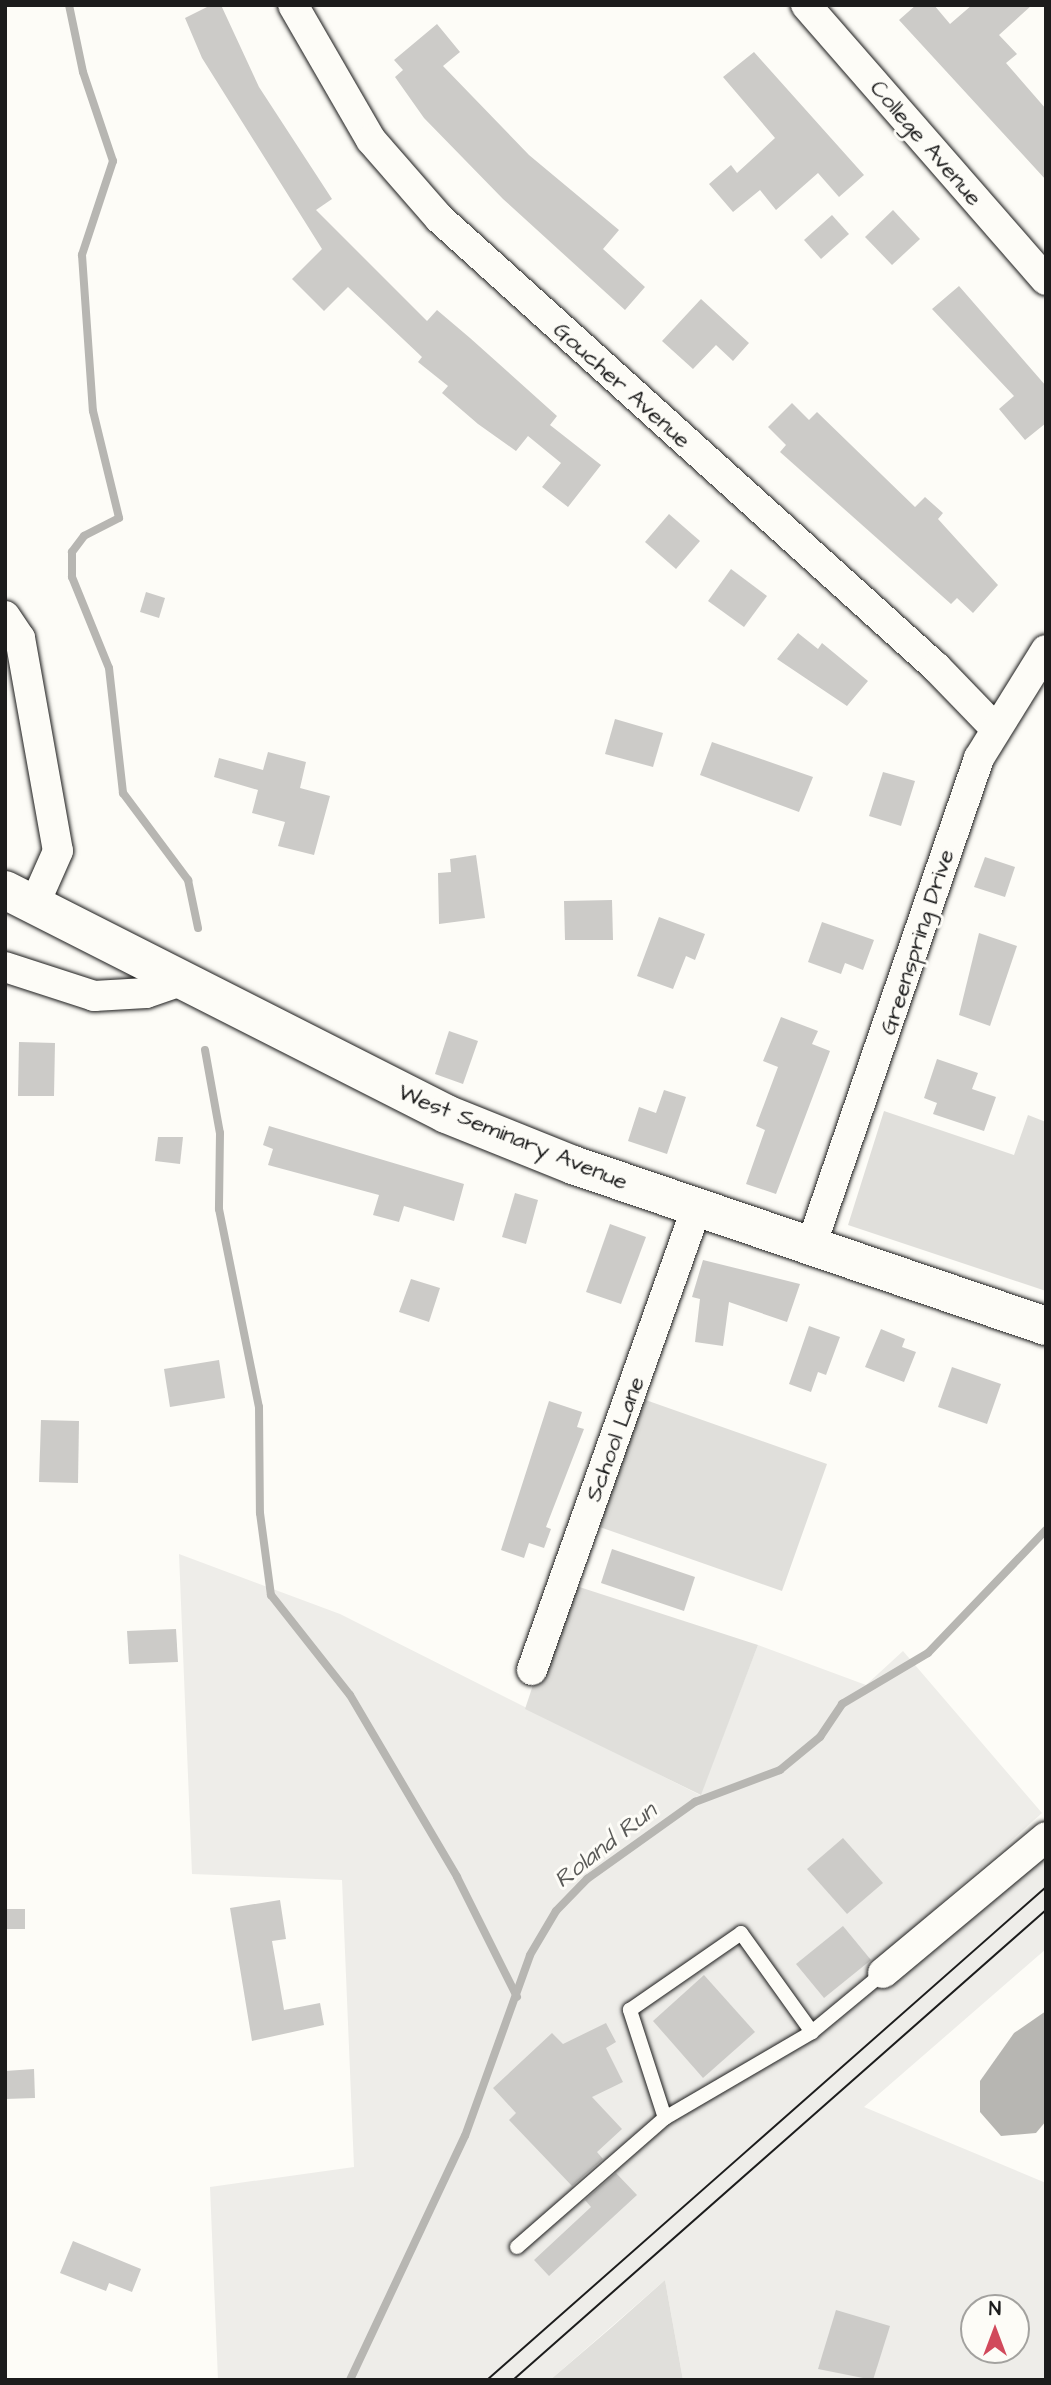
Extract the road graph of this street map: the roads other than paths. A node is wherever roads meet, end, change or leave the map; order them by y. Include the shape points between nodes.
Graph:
1 (293, 5) edge
2 (806, 5) edge
3 (1046, 280) edge
4 (5, 616) edge
5 (1046, 650) edge
6 (995, 728) junction
7 (20, 896) edge
8 (5, 967) edge
9 (183, 980) junction
10 (698, 1207) junction
11 (811, 1246) junction
12 (1046, 1326) edge
13 (532, 1671) dead end
14 (1046, 1837) edge
15 (883, 1973) joint
16 (812, 2032) junction
17 (665, 2118) junction
18 (517, 2247) dead end

1 - 6 street, Goucher Avenue via 371,141 439,218 936,667
2 - 3 street, College Avenue
4 - 7 street via 20,638 58,852
5 - 6 street, Greenspring Drive
6 - 11 street, Greenspring Drive via 970,784
7 - 9 main road, West Seminary Avenue
8 - 9 street via 94,996 146,993
9 - 10 main road, West Seminary Avenue via 446,1114
10 - 11 main road, West Seminary Avenue
10 - 13 street, School Lane
11 - 12 main road, West Seminary Avenue
14 - 15 street
15 - 16 lane
16 - 17 lane
16 - 17 lane via 741,1933 630,2010
17 - 18 lane

